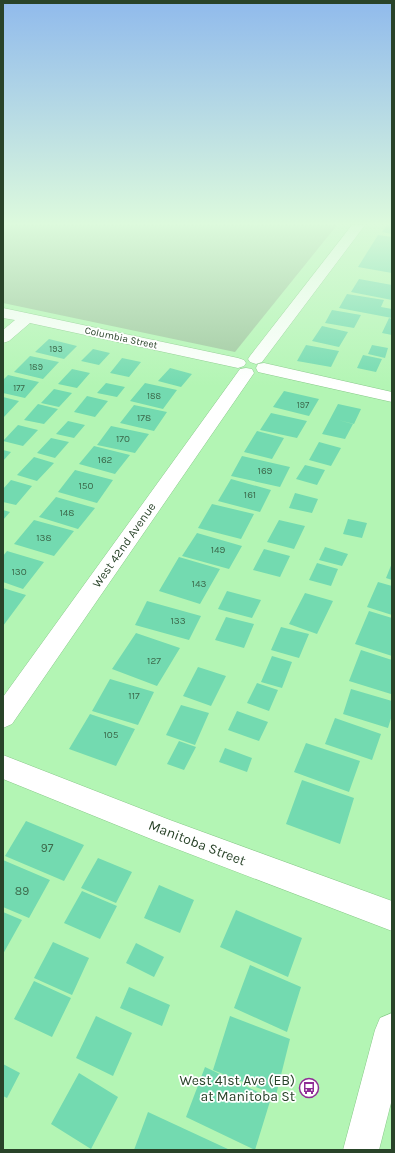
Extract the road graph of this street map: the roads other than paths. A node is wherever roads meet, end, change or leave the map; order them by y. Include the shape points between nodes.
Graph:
1 (318, 279) edge
2 (3, 313) edge
3 (27, 318) junction
4 (3, 338) edge
5 (251, 366) junction
6 (392, 397) edge
7 (3, 717) edge
8 (3, 767) edge
9 (392, 916) edge
10 (392, 1030) edge
11 (361, 1150) edge

1 - 5 street, West 42nd Avenue
2 - 3 street, Columbia Street
3 - 4 street
3 - 5 street, Columbia Street
5 - 6 street, Columbia Street
5 - 7 street, West 42nd Avenue
8 - 9 street, Manitoba Street via 166,832
10 - 11 street

